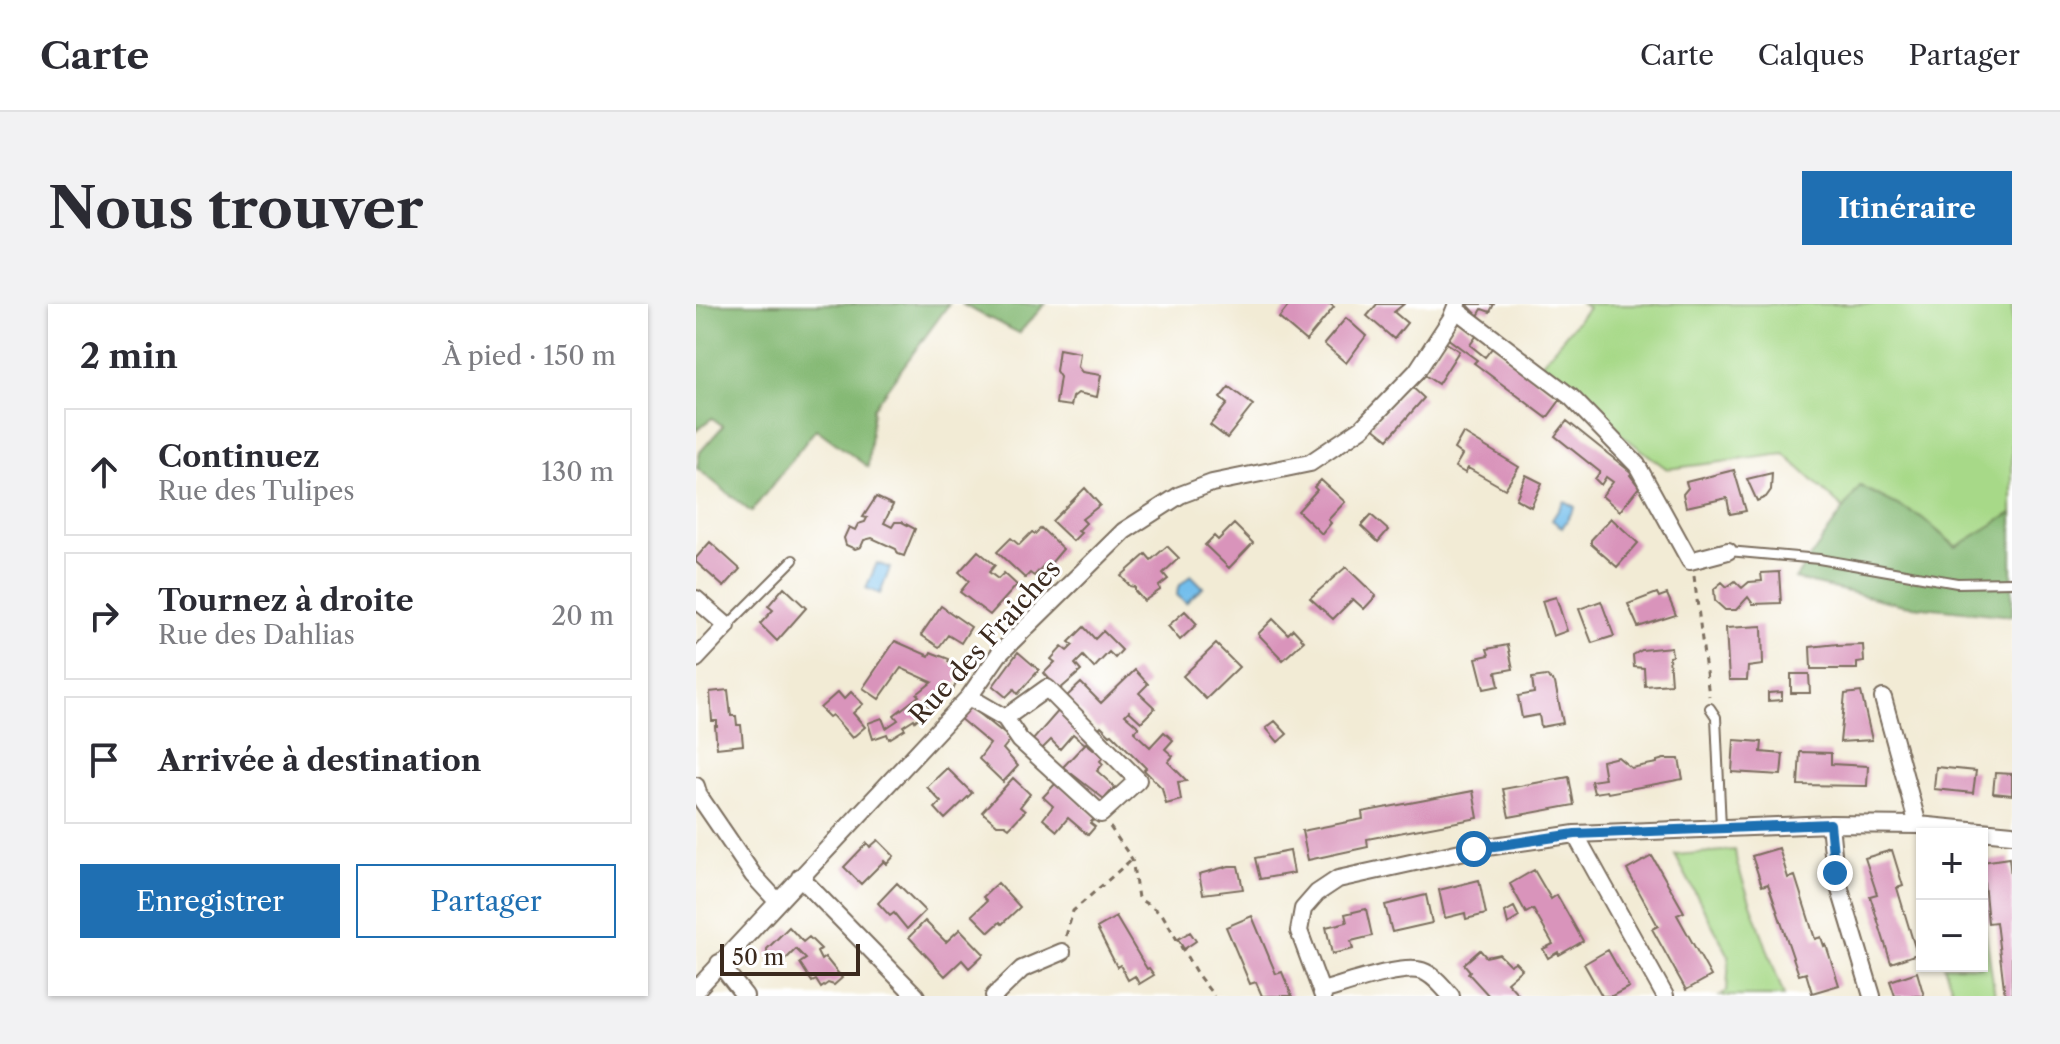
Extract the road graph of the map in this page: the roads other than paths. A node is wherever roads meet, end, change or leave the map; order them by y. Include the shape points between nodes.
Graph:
1 (1456, 307) edge
2 (1728, 551) joint
3 (793, 560) dead end
4 (2012, 582) edge
5 (696, 599) edge
6 (727, 626) junction
7 (696, 659) edge
8 (969, 697) junction
9 (1883, 698) dead end
10 (1710, 708) road end
11 (1005, 718) junction
12 (696, 786) edge
13 (1830, 824) junction
14 (1918, 825) junction
15 (1721, 827) junction
16 (1575, 834) junction
17 (2012, 834) edge
18 (800, 877) junction
19 (777, 901) junction
20 (1062, 952) road end
21 (719, 963) junction
22 (697, 986) edge
23 (1323, 994) edge
24 (745, 996) edge
25 (916, 996) edge
26 (994, 996) edge
27 (1451, 996) edge
28 (1665, 996) edge
29 (1872, 996) edge

1 - 2 street via 1571,397 1637,465 1690,561
1 - 8 street, Rue des Fraiches via 1417,371 1362,428 1310,463 1201,487 1124,531 999,654
2 - 4 lane via 1819,559 1957,583
3 - 6 lane
5 - 6 street
6 - 7 street
8 - 11 street
8 - 18 street, Rue des Fraiches
9 - 14 street
10 - 15 lane via 1716,717
11 - 11 street via 1020,740 1101,814 1138,780 1047,688
12 - 19 street via 753,875
13 - 14 street
13 - 15 street
13 - 29 street via 1835,873
14 - 17 street
15 - 16 street
16 - 23 street via 1474,849 1338,879 1303,909 1299,931
16 - 28 street
18 - 19 street, Rue des Fraiches
18 - 25 street
19 - 21 street, Rue des Fraiches
20 - 26 street via 1022,969
21 - 22 street, Rue des Fraiches
21 - 24 street
23 - 27 street via 1405,968 1435,978

